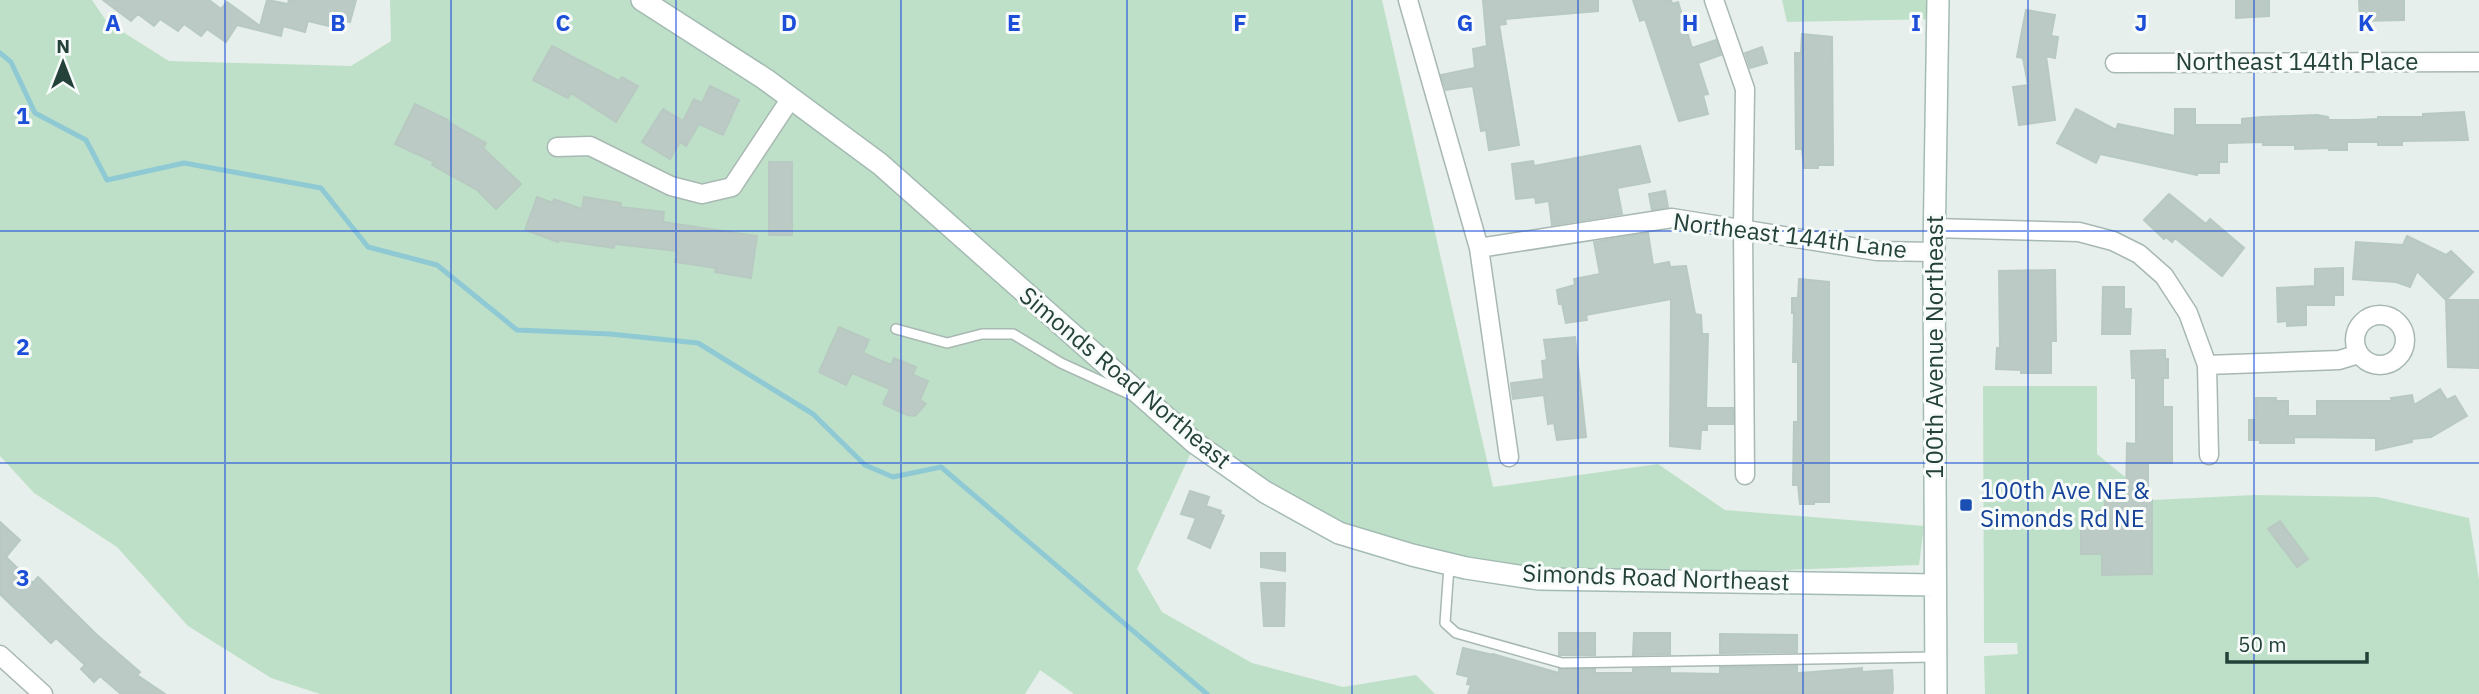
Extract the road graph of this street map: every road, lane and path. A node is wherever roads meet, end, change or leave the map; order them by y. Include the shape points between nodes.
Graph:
1 (642, 0) edge
2 (1408, 0) edge
3 (1714, 0) edge
4 (1938, 0) edge
5 (2479, 62) edge
6 (2115, 63) dead end
7 (791, 98) junction
8 (557, 147) dead end
9 (1934, 228) junction
10 (1743, 229) junction
11 (1479, 248) junction
12 (1934, 251) junction
13 (896, 329) dead end
14 (2358, 354) dead end
15 (2207, 365) junction
16 (1150, 404) junction
17 (2209, 455) dead end
18 (1509, 457) dead end
19 (1745, 475) dead end
20 (1449, 564) junction
21 (1935, 585) junction
22 (0, 656) edge
23 (1935, 657) junction
24 (43, 694) edge
25 (1936, 694) edge

1 - 7 main road, Simonds Road Northeast
2 - 11 street
3 - 10 street via 1745,89
4 - 9 main road, 100th Avenue Northeast
5 - 6 street, Northeast 144th Place
7 - 8 street via 732,187 723,190 702,194 671,186 590,146
7 - 16 main road, Simonds Road Northeast via 880,164
9 - 12 main road, 100th Avenue Northeast
9 - 15 street, Northeast 144th Lane via 2079,232 2139,254 2164,276 2188,313
10 - 11 street, Northeast 144th Lane via 1671,218
10 - 12 street, Northeast 144th Lane via 1877,251
10 - 19 street
11 - 18 street
12 - 21 main road, 100th Avenue Northeast
13 - 16 lane via 947,343 982,334 1013,334 1061,363
14 - 15 street via 2339,360
15 - 17 street, Northeast 144th Lane
16 - 20 main road, Simonds Road Northeast via 1195,443 1265,492 1339,533
20 - 21 main road, Simonds Road Northeast via 1539,579
20 - 23 lane via 1445,623 1456,633 1562,663
21 - 23 main road, 100th Avenue Northeast
22 - 24 street
23 - 25 main road, 100th Avenue Northeast

